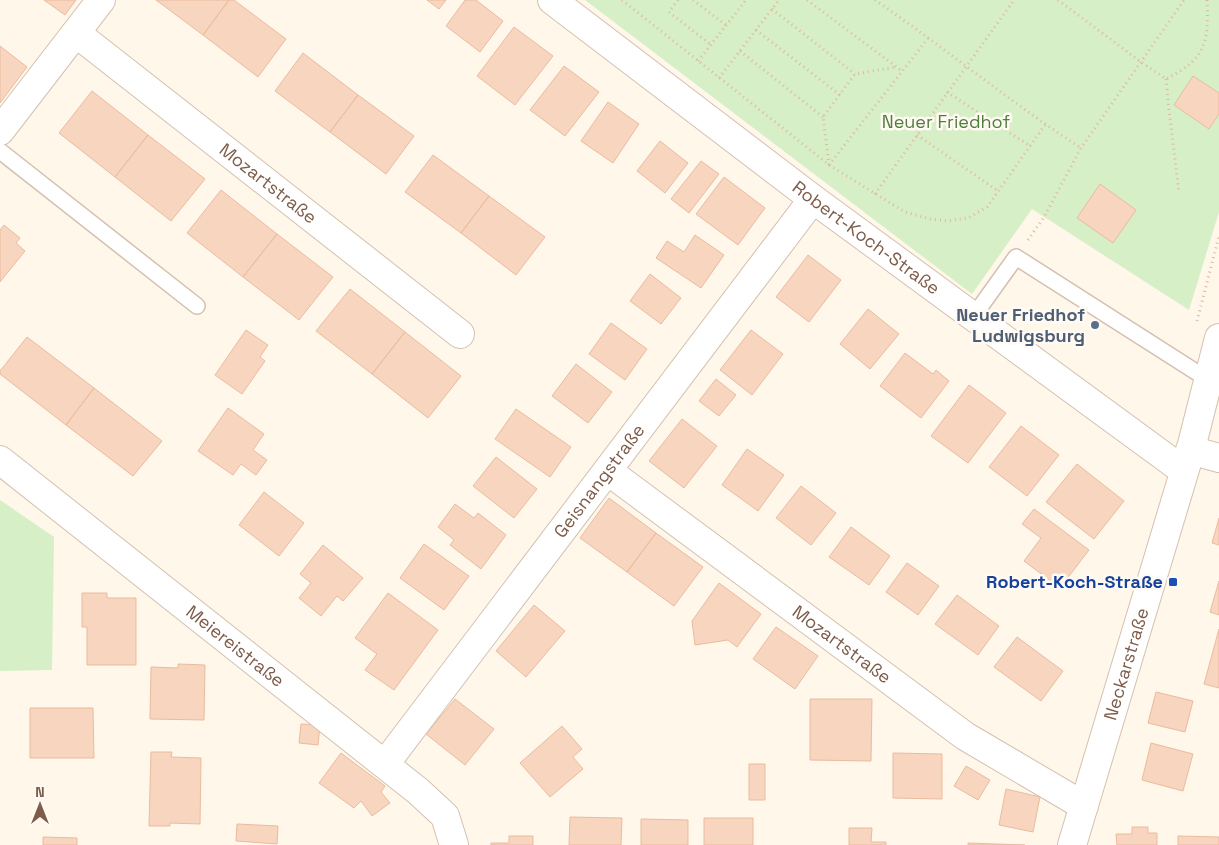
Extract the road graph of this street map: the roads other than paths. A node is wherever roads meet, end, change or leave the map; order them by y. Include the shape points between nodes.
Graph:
1 (101, 0) edge
2 (552, 0) edge
3 (76, 34) junction
4 (0, 131) edge
5 (0, 151) edge
6 (813, 199) junction
7 (197, 306) dead end
8 (973, 317) junction
9 (460, 334) dead end
10 (1219, 338) edge
11 (1196, 372) junction
12 (1219, 458) edge
13 (0, 460) edge
14 (1187, 460) junction
15 (608, 471) junction
16 (385, 764) junction
17 (1084, 806) junction
18 (454, 845) edge
19 (1072, 845) edge

1 - 3 street
2 - 6 street, Robert-Koch-Straße
3 - 4 street
3 - 9 street, Mozartstraße
5 - 7 lane
6 - 8 street, Robert-Koch-Straße
6 - 15 street, Geisnangstraße
8 - 11 lane via 1016,258
8 - 14 street, Robert-Koch-Straße
10 - 11 street, Neckarstraße
11 - 14 street, Neckarstraße
12 - 14 street
13 - 16 street, Meiereistraße
14 - 17 street, Neckarstraße
15 - 16 street, Geisnangstraße
15 - 17 street, Mozartstraße via 966,736
16 - 18 street, Meiereistraße via 445,816
17 - 19 street, Neckarstraße

